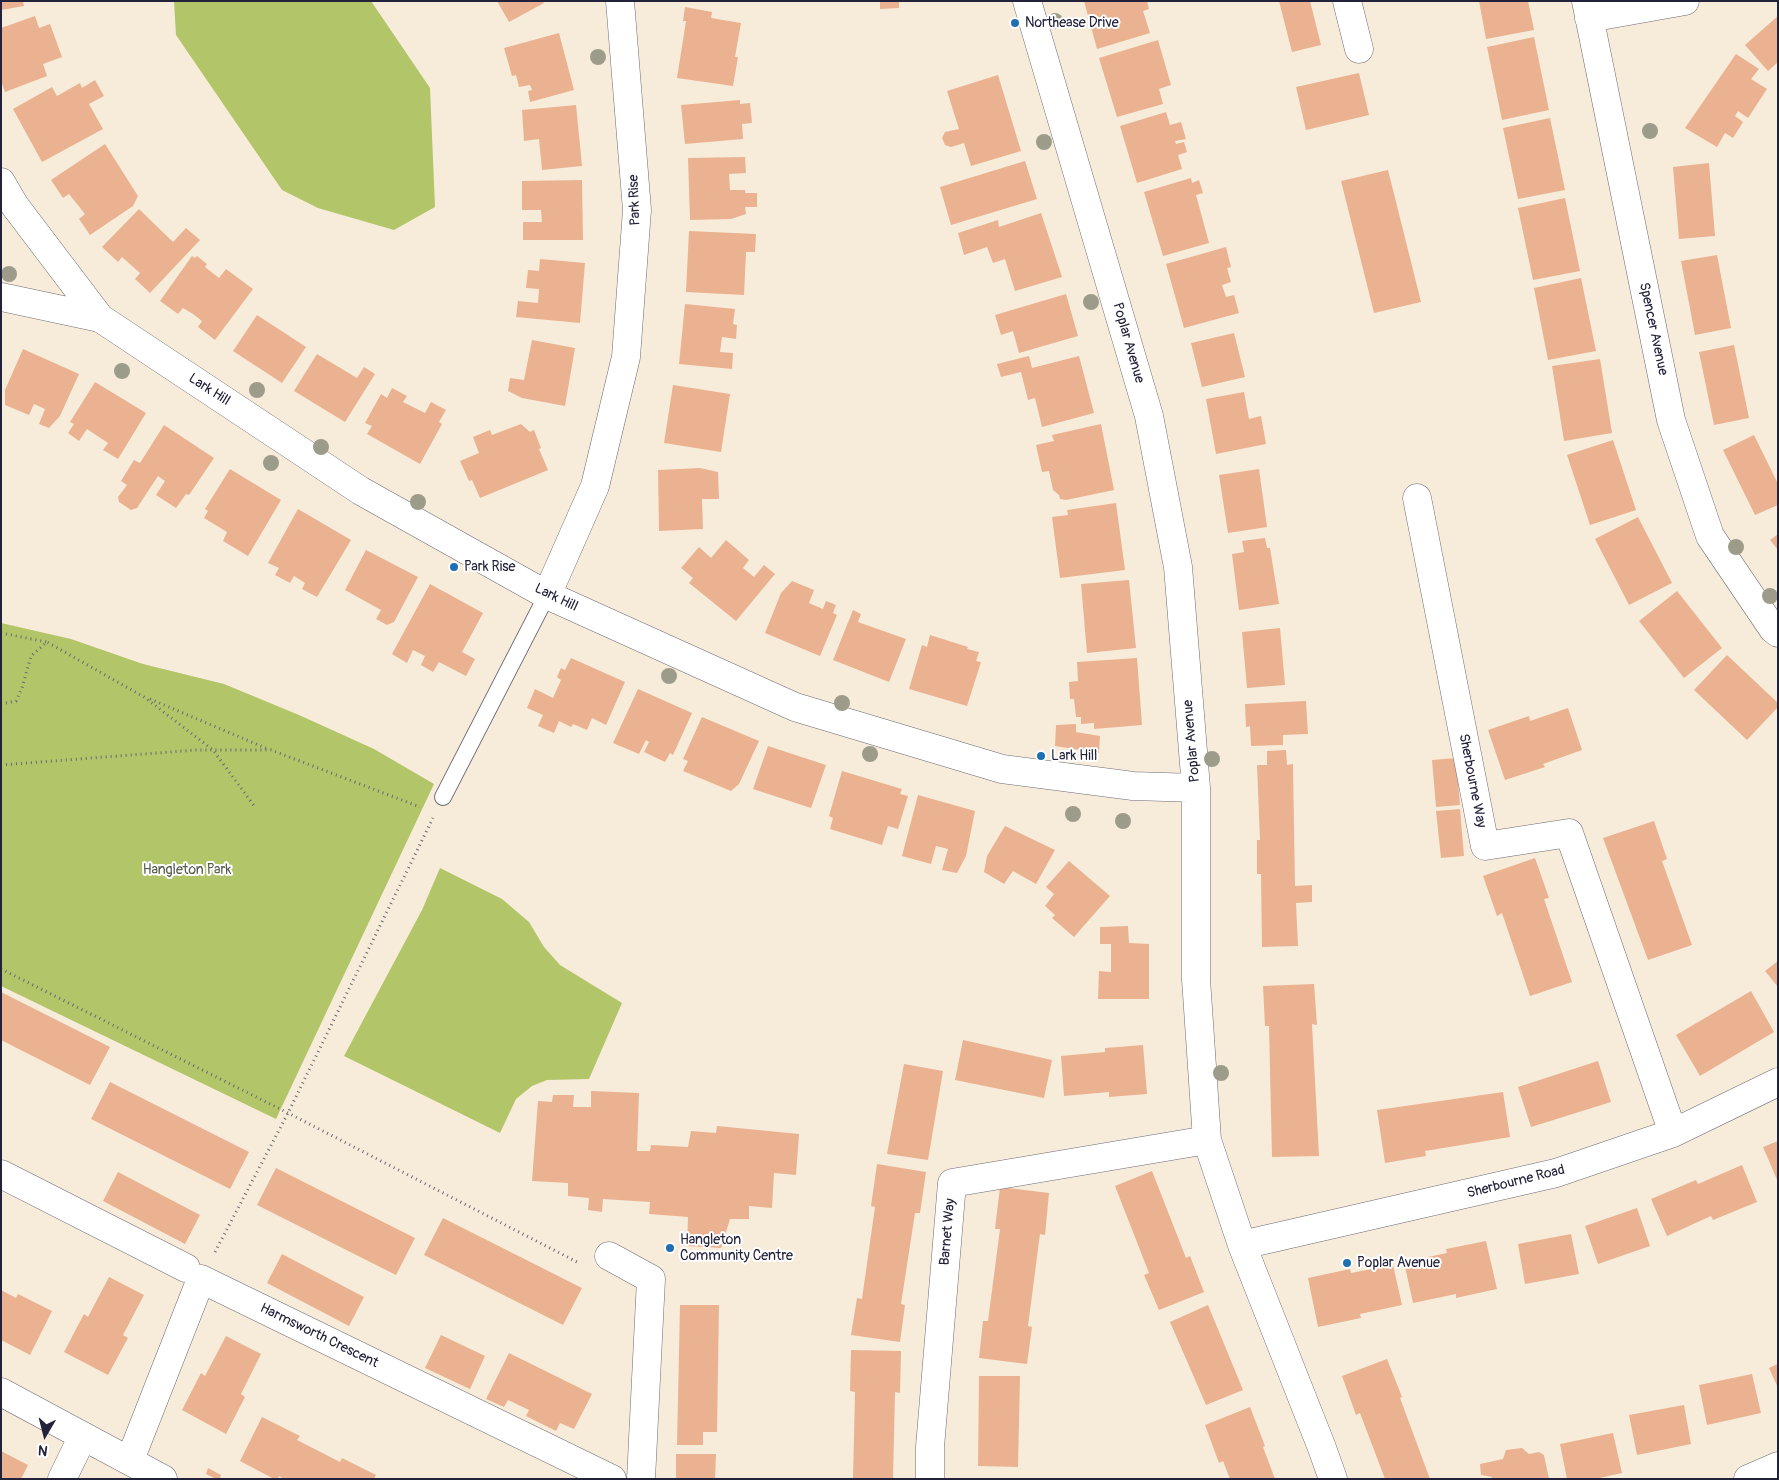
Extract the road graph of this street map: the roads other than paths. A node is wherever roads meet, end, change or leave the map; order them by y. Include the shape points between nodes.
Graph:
1 (620, 1) edge
2 (1027, 1) edge
3 (1347, 1) edge
4 (1685, 1) edge
5 (1588, 10) edge
6 (1359, 50) dead end
7 (1, 182) edge
8 (8, 216) edge
9 (1, 296) edge
10 (100, 318) junction
11 (1417, 498) dead end
12 (547, 595) junction
13 (1778, 633) edge
14 (1196, 788) junction
15 (443, 797) road end
16 (1778, 1082) edge
17 (1673, 1134) junction
18 (1207, 1140) junction
19 (1, 1174) edge
20 (1242, 1245) junction
21 (609, 1256) road end
22 (193, 1274) junction
23 (1, 1392) edge
24 (83, 1436) junction
25 (130, 1460) junction
26 (1778, 1466) edge
27 (158, 1478) edge
28 (62, 1479) edge
29 (612, 1479) edge
30 (641, 1479) edge
31 (930, 1479) edge
32 (1333, 1479) edge
33 (1748, 1479) edge

1 - 12 street, Park Rise via 637,210 626,357 595,486
2 - 14 street, Poplar Avenue via 1149,416 1178,567
3 - 6 street
4 - 5 street
5 - 13 street, Spencer Avenue via 1671,420 1710,536
7 - 8 street, Lark Hill
8 - 10 street, Lark Hill
9 - 10 street
10 - 12 street, Lark Hill via 361,491
11 - 17 street, Sherbourne Way via 1485,846 1569,833
12 - 14 street, Lark Hill via 795,707 1002,769 1133,786
12 - 15 lane
14 - 18 street, Poplar Avenue via 1196,979
16 - 17 street, Sherbourne Road
17 - 20 street, Sherbourne Road via 1556,1173
18 - 20 street, Poplar Avenue
18 - 31 street, Barnet Way via 952,1183
19 - 22 street, Harmsworth Crescent
20 - 32 street, Poplar Avenue
21 - 30 street via 651,1279
22 - 25 street
22 - 29 street, Harmsworth Crescent
23 - 24 street
24 - 25 street
24 - 28 street
25 - 27 street
26 - 33 street

